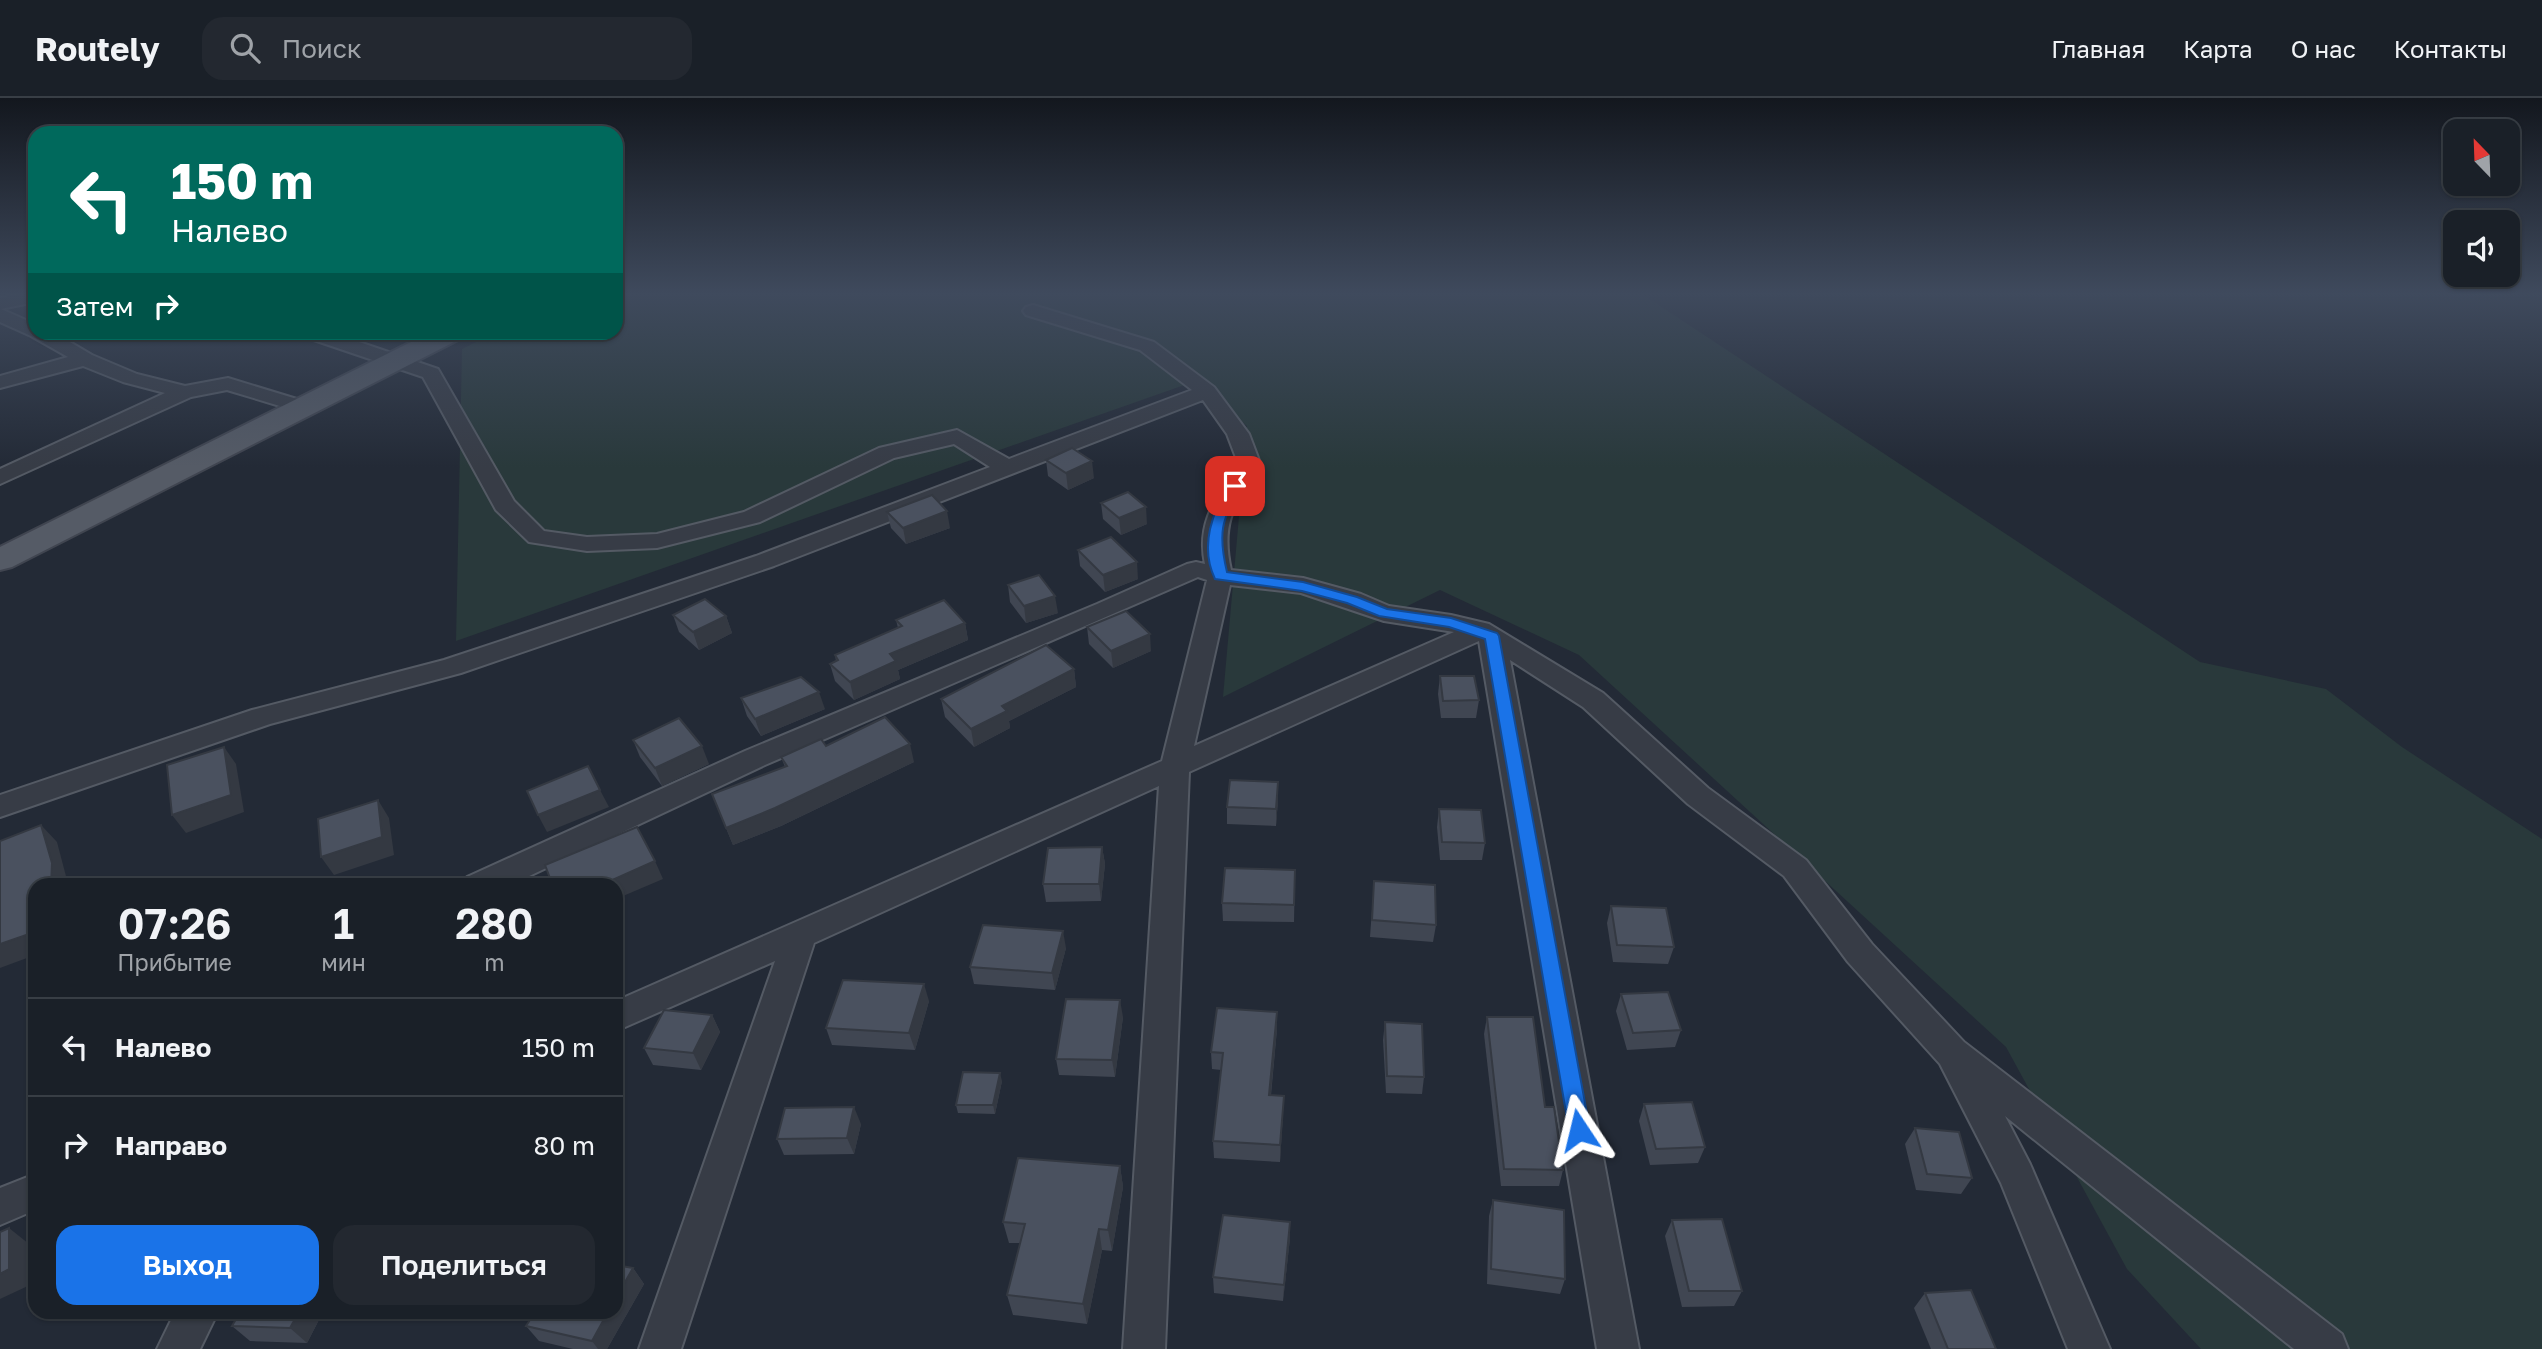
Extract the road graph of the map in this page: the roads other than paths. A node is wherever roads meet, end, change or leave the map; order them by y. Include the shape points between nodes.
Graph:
1 (69, 350) edge
2 (364, 350) edge
3 (416, 350) edge
4 (1153, 350) edge
5 (85, 359) junction
6 (395, 361) junction
7 (0, 382) edge
8 (1207, 391) junction
9 (185, 392) junction
10 (303, 407) junction
11 (1006, 467) junction
12 (0, 477) edge
13 (0, 560) edge
14 (1220, 576) junction
15 (1486, 633) junction
16 (1175, 766) junction
17 (0, 806) edge
18 (495, 878) edge
19 (801, 932) junction
20 (623, 1014) edge
21 (1952, 1053) junction
22 (28, 1195) edge
23 (0, 1207) edge
24 (194, 1319) edge
25 (178, 1349) edge
26 (660, 1349) edge
27 (1144, 1349) edge
28 (1618, 1349) edge
29 (2089, 1349) edge
30 (2327, 1349) edge

1 - 5 street
2 - 6 street
3 - 6 main road
4 - 8 street
5 - 7 street
5 - 9 street via 130,379
6 - 10 main road
6 - 11 street via 431,373 504,505 537,537 587,544 657,541 752,517 887,453 957,437
8 - 11 street
8 - 14 street via 1238,434 1249,463 1221,509 1213,544
9 - 10 street via 228,384
9 - 12 street
10 - 13 main road
11 - 17 street via 765,561 465,663 262,717
14 - 15 street via 1303,586 1384,613
14 - 16 street
14 - 18 street via 1196,569 755,758
15 - 16 street
15 - 21 street via 1593,700 1698,796 1795,867 1860,953
15 - 28 street
16 - 19 street
16 - 27 street
19 - 20 street
19 - 26 street
21 - 29 street via 2017,1175
21 - 30 street
22 - 23 street
24 - 25 street

